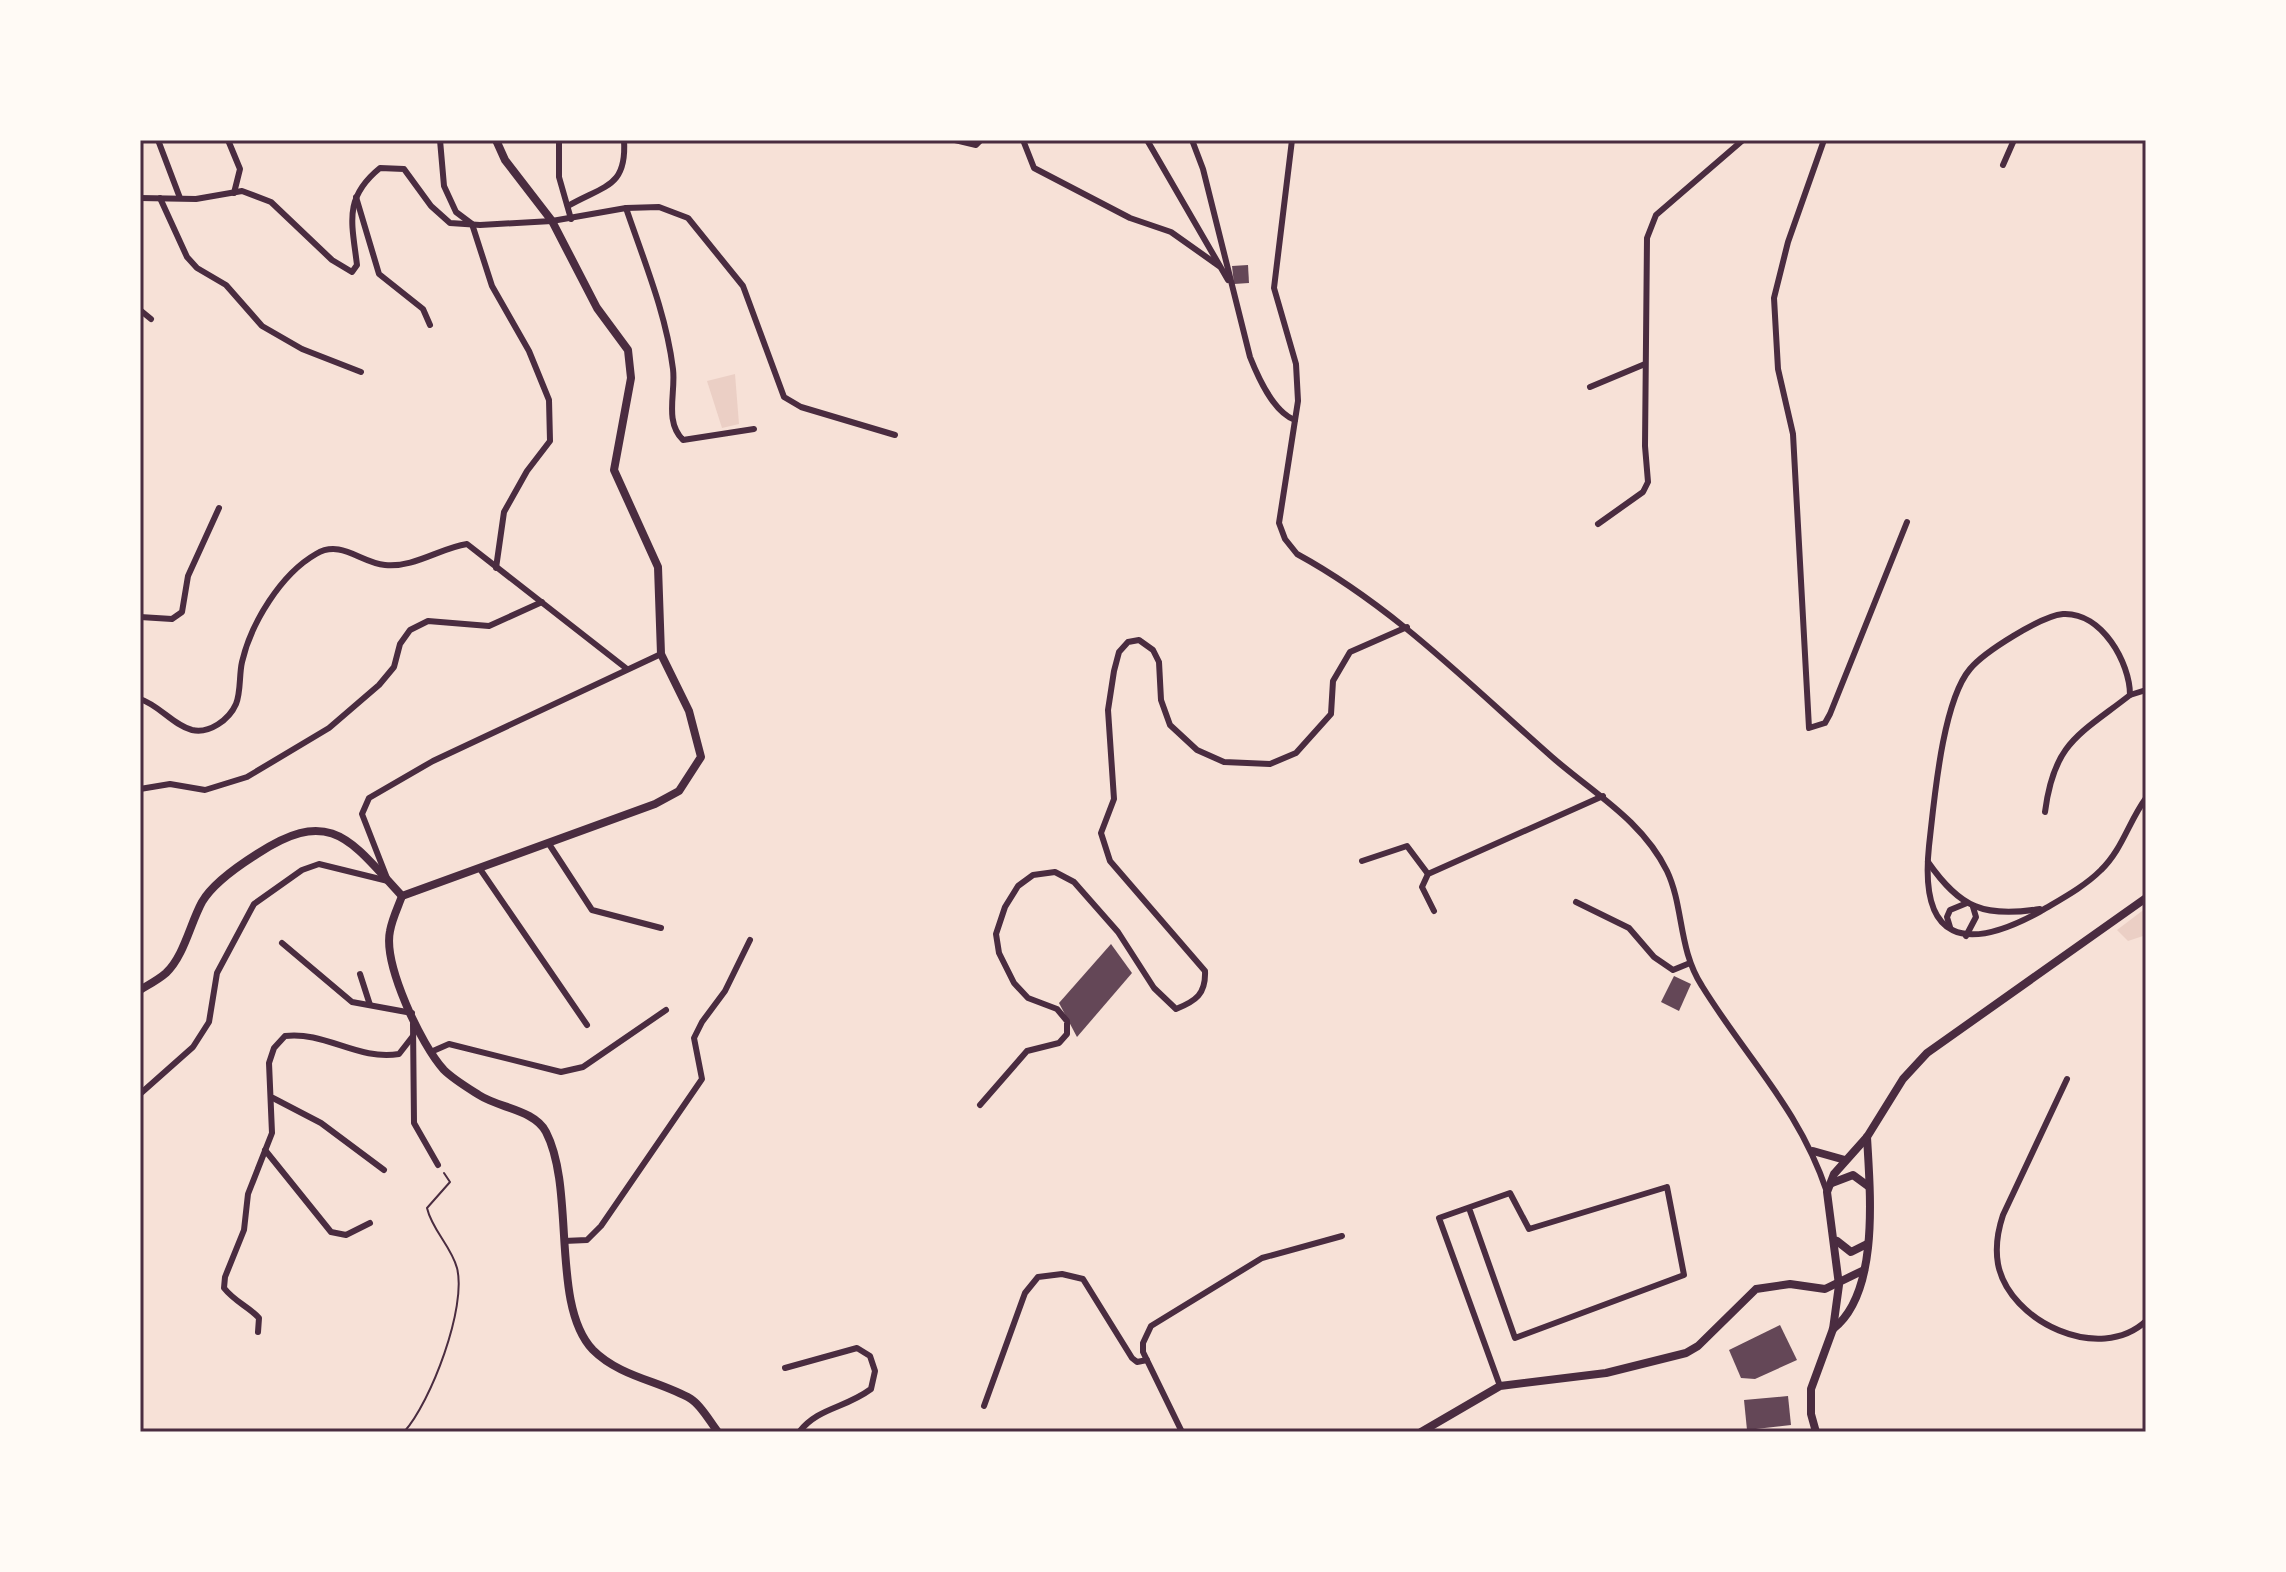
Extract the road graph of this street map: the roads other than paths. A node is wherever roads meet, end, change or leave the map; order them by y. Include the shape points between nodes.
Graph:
1 (158, 140) edge
2 (228, 140) edge
3 (440, 140) edge
4 (496, 140) edge
5 (559, 140) edge
6 (624, 140) edge
7 (955, 140) edge
8 (981, 140) edge
9 (1023, 140) edge
10 (1147, 140) edge
11 (1192, 140) edge
12 (1292, 140) edge
13 (1743, 140) edge
14 (1824, 140) edge
15 (2014, 140) edge
16 (2003, 165) dead end
17 (234, 193) junction
18 (356, 197) junction
19 (140, 198) edge
20 (160, 198) junction
21 (180, 198) junction
22 (568, 206) junction
23 (626, 208) junction
24 (571, 219) junction
25 (552, 221) junction
26 (472, 224) junction
27 (1219, 266) junction
28 (1230, 283) junction
29 (140, 310) edge
30 (151, 319) dead end
31 (430, 325) dead end
32 (1645, 364) junction
33 (361, 372) dead end
34 (1590, 387) dead end
35 (1295, 420) junction
36 (754, 429) dead end
37 (895, 435) dead end
38 (219, 508) dead end
39 (1907, 522) dead end
40 (1598, 524) dead end
41 (496, 568) junction
42 (542, 602) junction
43 (140, 617) edge
44 (1407, 627) junction
45 (661, 654) junction
46 (627, 669) junction
47 (2146, 690) edge
48 (2130, 695) junction
49 (140, 699) edge
50 (140, 789) edge
51 (1603, 796) junction
52 (2146, 798) edge
53 (2045, 812) dead end
54 (549, 844) junction
55 (1362, 861) dead end
56 (1928, 862) junction
57 (480, 869) junction
58 (1428, 874) junction
59 (388, 881) junction
60 (402, 896) junction
61 (2146, 898) edge
62 (1576, 902) dead end
63 (1970, 905) junction
64 (2047, 907) junction
65 (1434, 911) dead end
66 (661, 928) dead end
67 (1951, 929) junction
68 (1966, 936) junction
69 (750, 940) dead end
70 (282, 943) dead end
71 (1690, 963) junction
72 (360, 974) dead end
73 (140, 990) edge
74 (370, 1005) junction
75 (666, 1010) dead end
76 (413, 1013) junction
77 (587, 1025) dead end
78 (413, 1036) junction
79 (433, 1051) junction
80 (2067, 1079) dead end
81 (140, 1094) edge
82 (273, 1098) junction
83 (980, 1105) dead end
84 (1867, 1137) junction
85 (265, 1150) junction
86 (1813, 1151) junction
87 (1845, 1160) junction
88 (438, 1165) road end
89 (384, 1170) dead end
90 (1868, 1187) junction
91 (1828, 1188) junction
92 (1469, 1208) junction
93 (370, 1223) dead end
94 (1342, 1236) dead end
95 (1836, 1240) junction
96 (564, 1241) junction
97 (1867, 1244) junction
98 (1864, 1270) junction
99 (1839, 1285) junction
100 (2146, 1321) edge
101 (1833, 1329) junction
102 (258, 1332) dead end
103 (1147, 1360) junction
104 (785, 1368) dead end
105 (1500, 1386) junction
106 (984, 1406) dead end
107 (718, 1432) edge
108 (799, 1432) edge
109 (1182, 1432) edge
110 (1421, 1432) edge
111 (1816, 1432) edge

1 - 21 street
2 - 17 street via 240,169
3 - 26 street via 444,186 456,212
4 - 25 street
5 - 22 street via 559,177
6 - 22 street via 626,165 618,178
7 - 8 street via 976,145
9 - 27 street via 1034,168 1130,218 1171,232
10 - 27 street
11 - 28 street
12 - 35 street via 1274,288 1296,364
13 - 32 street via 1656,215 1647,238
14 - 39 street via 1774,298 1778,369 1793,434 1809,728 1825,723 1830,714
15 - 16 street
17 - 18 street via 271,202 352,272 357,265 350,208
17 - 21 street
18 - 26 street via 380,168 404,169 450,223
18 - 31 street via 379,274 423,309
19 - 20 street
20 - 21 street
20 - 33 street via 187,257 226,285 262,326 302,349
22 - 24 street
23 - 24 street
23 - 36 street via 665,323 677,434 683,440
23 - 37 street via 659,207 688,218 707,238 743,286 784,397
24 - 25 street
25 - 26 street
25 - 45 street via 597,308 628,350 631,378 614,470 658,567
26 - 41 street via 492,286 529,351 549,400 550,441 504,512
27 - 28 street
28 - 35 street via 1259,379 1285,417
29 - 30 street
32 - 34 street
32 - 40 street via 1648,482 1643,492
35 - 44 street via 1279,523 1285,539 1297,554
38 - 43 street via 188,576 182,612 172,619
41 - 42 street
41 - 49 street via 467,544 405,564 383,565 327,549 288,574 255,629 242,660 236,704 222,722 207,731 190,730
42 - 46 street
42 - 50 street via 489,626 428,621 410,630 394,667 379,685 329,728 247,777 205,790 170,784
44 - 51 street
44 - 83 street via 1350,652 1333,681 1331,714 1296,753 1270,764 1224,762 1197,750 1170,725 1153,650 1139,640 1119,652 1108,710 1114,799 1101,833 1110,861 1205,971 1206,985 1195,1001 1176,1009 1154,988 1118,932 1074,882 1055,872 1033,875 1018,886 1005,907 996,934 999,953 1028,998 1057,1009 1067,1021 1067,1034 1059,1043 1027,1051
45 - 46 street
45 - 54 street via 689,711 701,757 679,791
46 - 59 street via 433,761 369,798 362,814
47 - 48 street
48 - 53 street via 2067,745 2049,782
48 - 56 street via 2130,680 2118,653 2098,628 2079,616 2061,614 1982,657 1968,671 1942,745
51 - 58 street
51 - 71 street via 1636,825 1668,873
52 - 64 street via 2102,870
54 - 57 street
54 - 66 street via 592,910
55 - 58 street via 1407,846
56 - 63 street via 1947,891
56 - 67 street via 1929,898
57 - 60 street
57 - 77 street
58 - 65 street via 1422,887
59 - 60 street
59 - 73 street via 333,831 305,829 273,843 203,900 167,972
59 - 81 street via 319,864 254,904 217,973 209,1022 193,1047
60 - 76 street via 389,932 392,967
61 - 84 street via 1935,1046 1903,1079
62 - 71 street via 1629,928 1664,966 1673,970
63 - 64 street via 2012,913
63 - 67 street via 1950,910
63 - 68 street via 1976,917
64 - 68 street via 1992,934
67 - 68 street
69 - 96 street via 694,1038 702,1079 601,1226 587,1240
70 - 74 street via 352,1002
71 - 86 street via 1717,1009 1772,1081
72 - 74 street
74 - 76 street
75 - 79 street via 583,1067 561,1072 449,1044
76 - 78 street
76 - 79 street
78 - 82 street via 399,1054 380,1057 304,1033 285,1036 269,1063
78 - 88 street via 414,1123
79 - 96 street via 444,1070 479,1095 520,1111 545,1129 560,1168
80 - 100 street via 2003,1215 1998,1264 2022,1305 2065,1333 2101,1339
82 - 85 street via 272,1133
82 - 89 street via 321,1123
84 - 87 street
84 - 90 street
85 - 93 street via 331,1232 346,1235
85 - 102 street via 224,1288 235,1303 259,1318
86 - 87 street
86 - 91 street
87 - 91 street
90 - 91 street via 1853,1175
90 - 97 street
91 - 95 street
92 - 92 street via 1510,1193 1529,1229 1667,1187 1684,1275 1515,1338
92 - 105 street via 1439,1218
94 - 103 street via 1262,1258 1160,1319 1146,1335
95 - 97 street via 1851,1252
95 - 99 street
96 - 107 street via 578,1322 593,1350 624,1371 693,1400
97 - 98 street
98 - 99 street
98 - 101 street via 1850,1312
99 - 101 street
99 - 105 street via 1756,1289 1698,1346 1676,1357 1606,1373
101 - 111 street via 1811,1389
103 - 106 street via 1132,1358 1083,1279 1062,1274 1038,1277 1025,1293
103 - 109 street
104 - 108 street via 857,1348 870,1356 875,1371 871,1389 850,1404 812,1416
105 - 110 street

